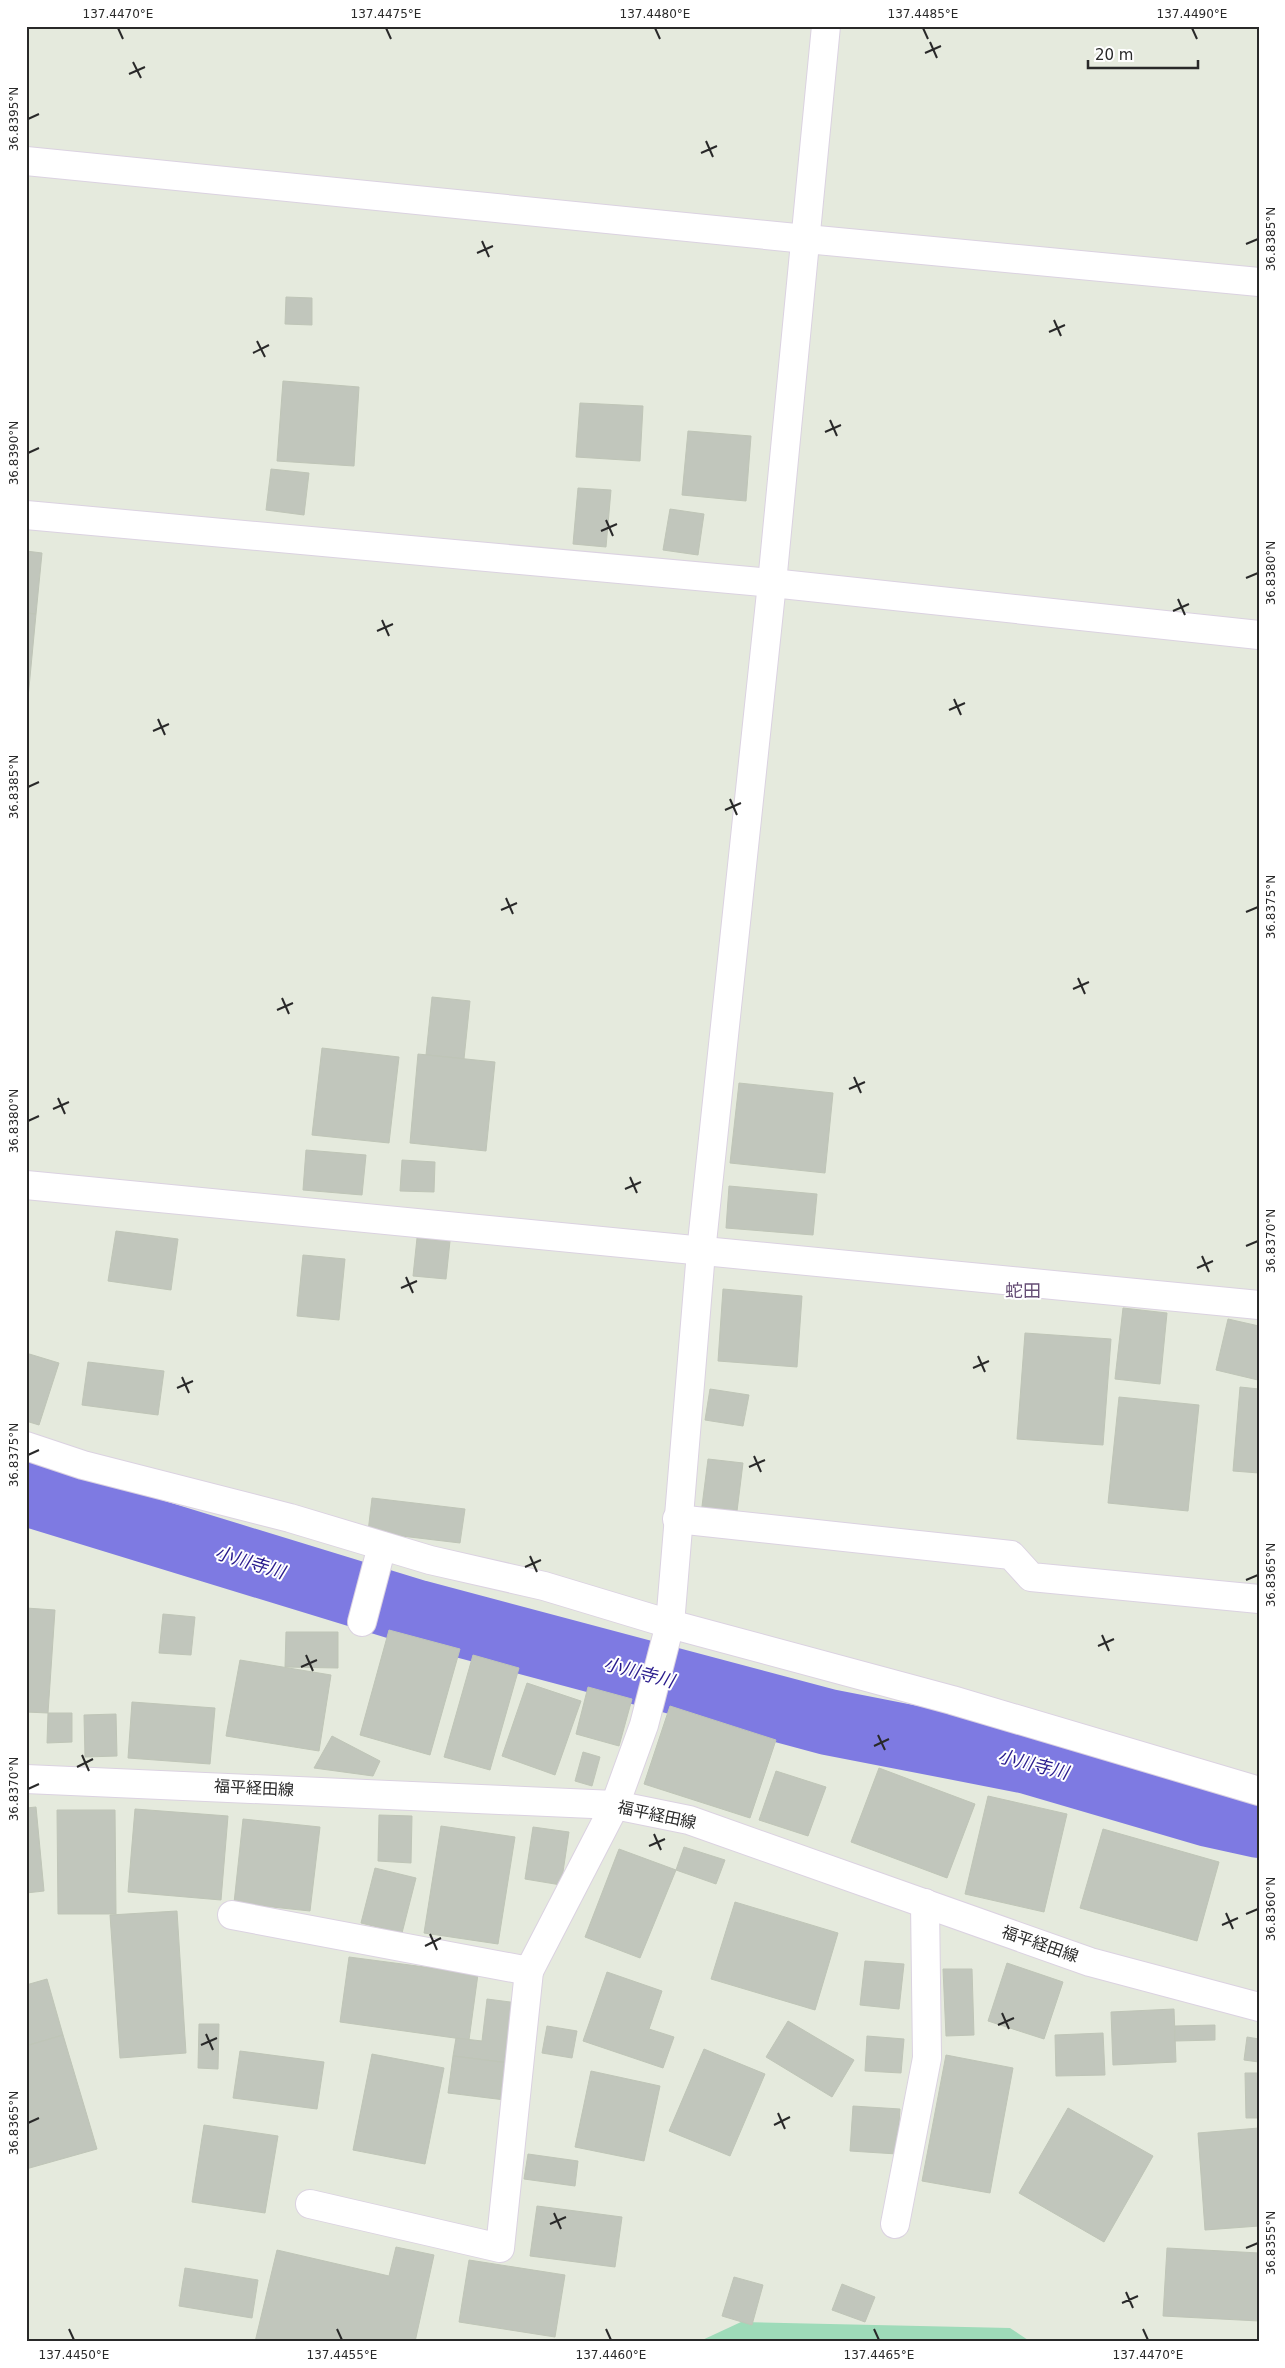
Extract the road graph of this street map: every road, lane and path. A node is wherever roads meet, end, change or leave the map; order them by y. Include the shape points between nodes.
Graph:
1 (826, 26) edge
2 (26, 161) edge
3 (806, 240) junction
4 (1259, 282) edge
5 (26, 515) edge
6 (772, 584) junction
7 (1259, 634) edge
8 (26, 1185) edge
9 (701, 1252) junction
10 (1259, 1305) edge
11 (26, 1446) edge
12 (678, 1519) junction
13 (382, 1546) junction
14 (1259, 1599) edge
15 (362, 1622) dead end
16 (670, 1624) junction
17 (26, 1778) edge
18 (1259, 1791) edge
19 (615, 1805) junction
20 (924, 1903) junction
21 (232, 1915) dead end
22 (529, 1972) junction
23 (1259, 2007) edge
24 (310, 2204) dead end
25 (895, 2224) dead end

1 - 3 street
2 - 3 street
3 - 4 street
3 - 6 street
5 - 6 street
6 - 7 street
6 - 9 street
8 - 9 street
9 - 10 street
9 - 12 street
11 - 13 street via 83,1465 290,1518
12 - 14 street via 1011,1555 1031,1577
12 - 16 street
13 - 15 street
13 - 16 street via 544,1586
16 - 18 street via 952,1700
16 - 19 street via 644,1725
17 - 19 street, 福平経田線
19 - 20 street, 福平経田線 via 689,1820
19 - 22 street
20 - 23 street, 福平経田線 via 1090,1962
20 - 25 street via 927,2058
21 - 22 street
22 - 24 street via 500,2248

